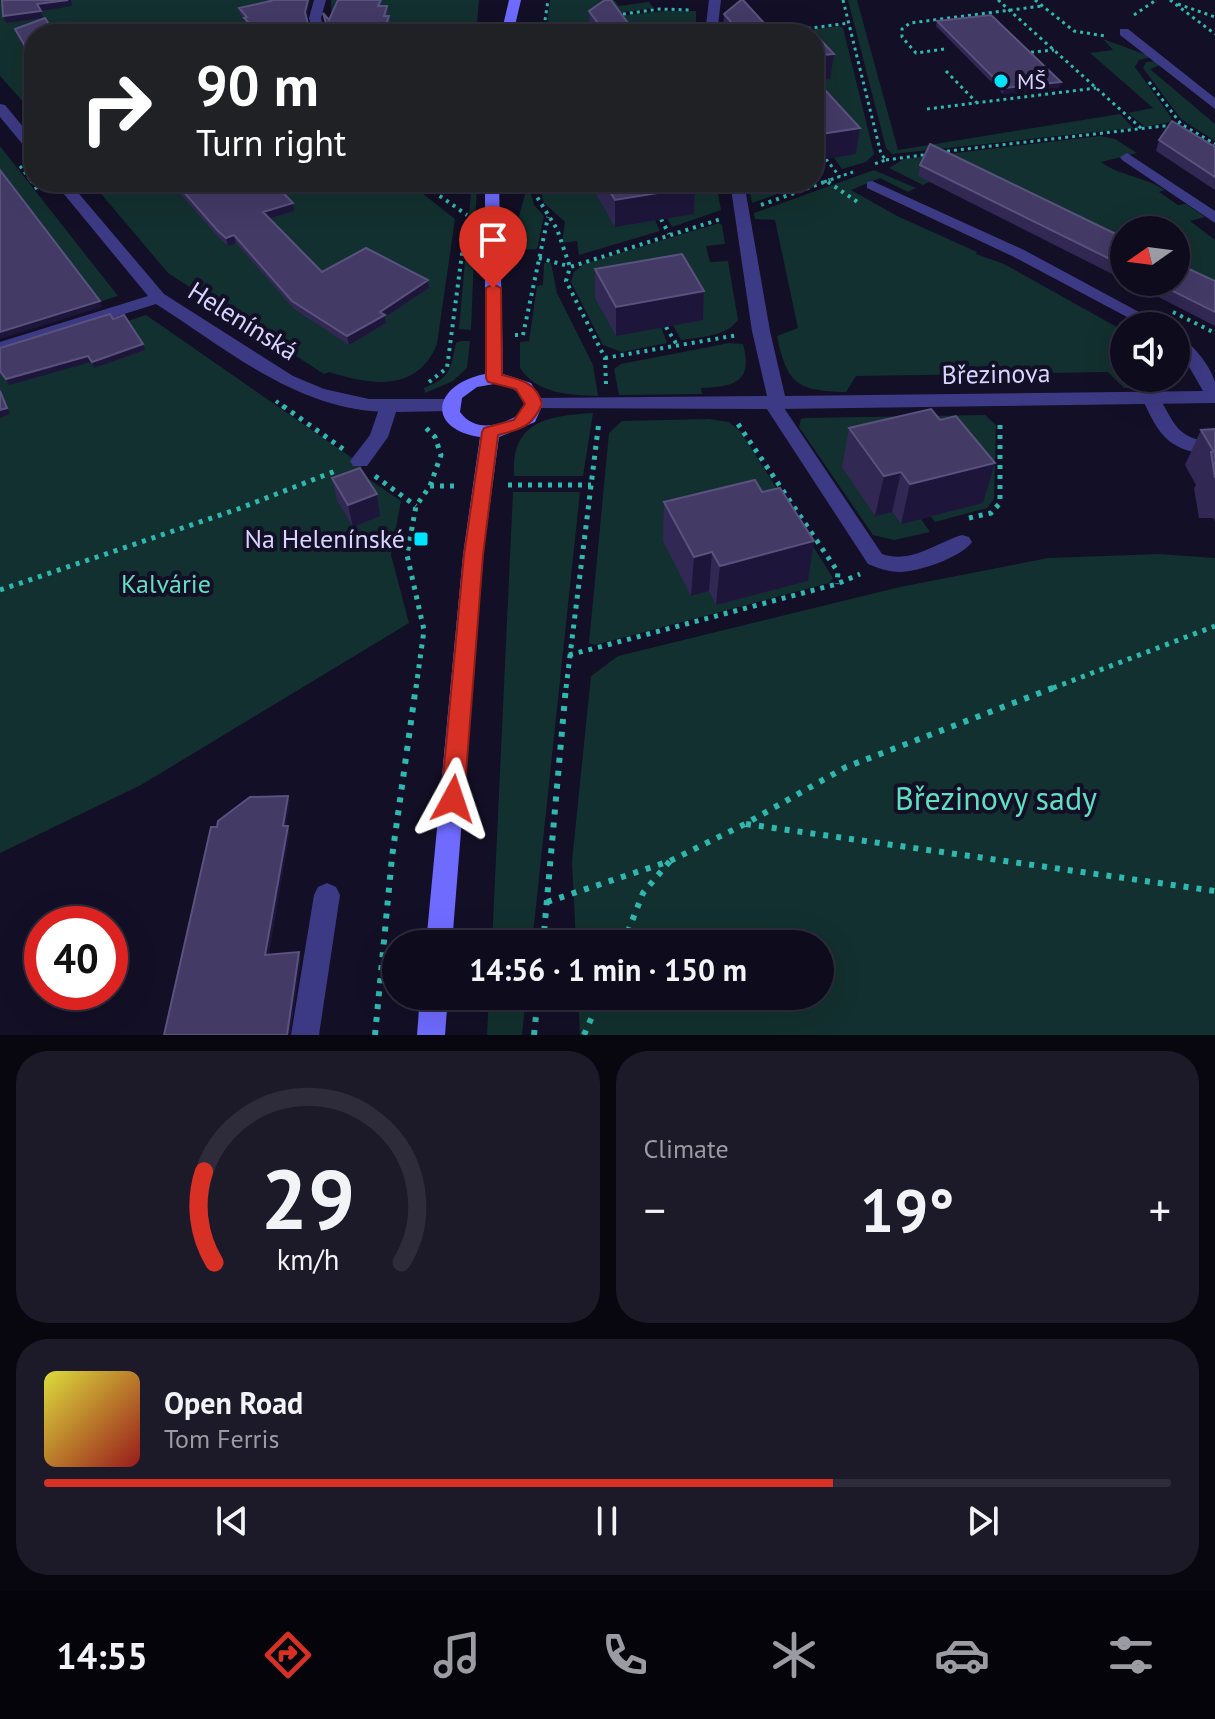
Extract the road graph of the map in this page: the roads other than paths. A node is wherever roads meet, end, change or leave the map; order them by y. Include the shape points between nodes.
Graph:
1 (320, 0) edge
2 (515, 0) edge
3 (715, 0) edge
4 (316, 24) edge
5 (509, 24) edge
6 (712, 24) edge
7 (1126, 34) road end
8 (1215, 105) edge
9 (0, 108) edge
10 (24, 137) edge
11 (1127, 157) dead end
12 (872, 185) dead end
13 (69, 192) edge
14 (492, 192) edge
15 (739, 192) edge
16 (1215, 218) edge
17 (158, 298) junction
18 (1130, 312) edge
19 (0, 348) edge
20 (1190, 356) edge
21 (494, 378) junction
22 (1215, 397) edge
23 (1151, 398) junction
24 (775, 403) junction
25 (534, 404) junction
26 (450, 405) junction
27 (389, 406) junction
28 (490, 432) junction
29 (1215, 448) edge
30 (360, 461) road end
31 (962, 542) dead end
32 (327, 895) dead end
33 (440, 930) edge
34 (433, 1010) edge
35 (305, 1035) edge
36 (431, 1035) edge

1 - 4 street
2 - 5 street
3 - 6 street
7 - 8 street
9 - 10 street
11 - 16 street
12 - 18 street
13 - 17 street, Helenínská
14 - 21 street
15 - 24 street
17 - 19 street
17 - 27 street, Helenínská via 287,380 319,394
20 - 22 street, Březinova
21 - 25 street via 521,385
21 - 26 street via 464,386
22 - 23 street, Březinova
23 - 24 street, Březinova
23 - 29 street via 1181,445
24 - 25 street, Březinova
24 - 31 street via 875,559 900,565
25 - 28 street via 520,424
26 - 27 street, Helenínská
26 - 28 street via 461,425
27 - 30 street via 379,437
28 - 33 street via 473,555
32 - 35 street
34 - 36 street

